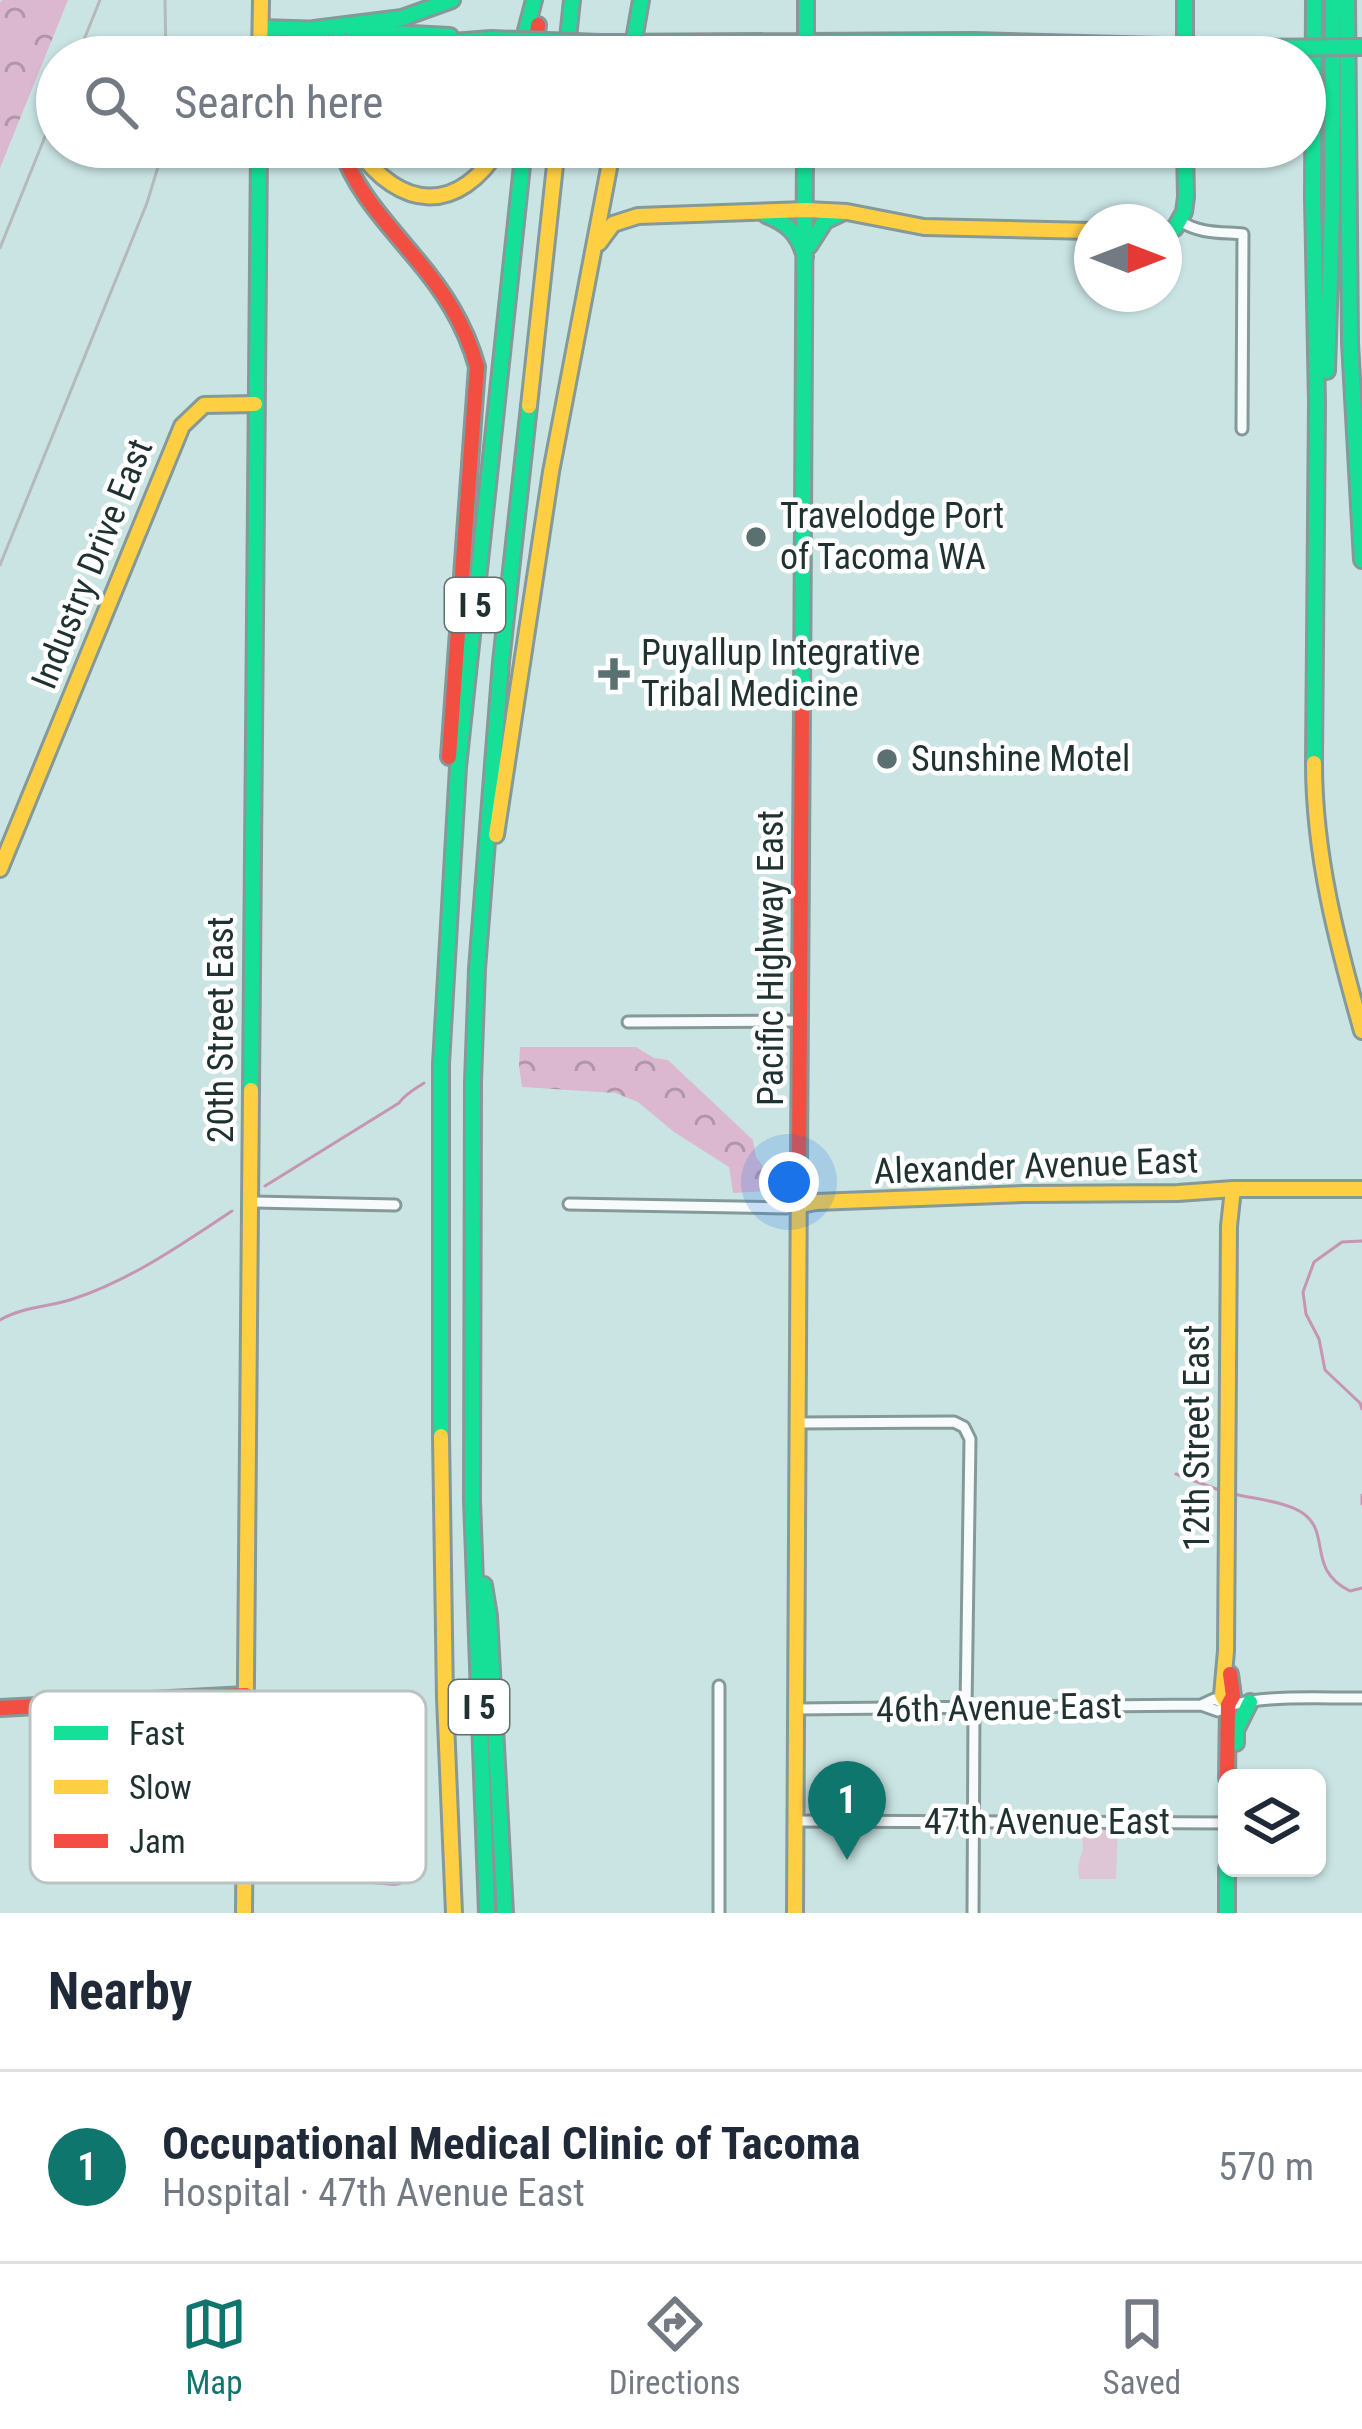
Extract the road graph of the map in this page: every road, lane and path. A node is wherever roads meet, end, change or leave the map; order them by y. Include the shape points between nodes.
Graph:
1 (261, 0) edge
2 (452, 0) edge
3 (538, 0) edge
4 (572, 0) edge
5 (641, 0) edge
6 (806, 0) edge
7 (1185, 0) edge
8 (1314, 0) edge
9 (1333, 0) edge
10 (1347, 0) edge
11 (261, 28) junction
12 (314, 29) junction
13 (338, 30) junction
14 (261, 36) edge
15 (338, 36) edge
16 (440, 36) edge
17 (526, 36) edge
18 (535, 36) edge
19 (568, 36) edge
20 (635, 36) edge
21 (806, 36) edge
22 (1185, 36) edge
23 (1314, 36) edge
24 (1326, 47) edge
25 (1362, 47) edge
26 (259, 168) edge
27 (350, 168) edge
28 (369, 168) edge
29 (487, 168) edge
30 (522, 168) edge
31 (554, 168) edge
32 (609, 168) edge
33 (806, 168) edge
34 (1185, 168) edge
35 (1315, 168) edge
36 (806, 210) junction
37 (748, 211) junction
38 (847, 212) junction
39 (1182, 213) edge
40 (1182, 222) edge
41 (1074, 231) edge
42 (805, 257) junction
43 (591, 260) junction
44 (255, 404) junction
45 (1242, 429) dead end
46 (1362, 560) edge
47 (1316, 625) junction
48 (452, 842) junction
49 (0, 869) edge
50 (476, 990) junction
51 (802, 1021) junction
52 (628, 1022) dead end
53 (1362, 1031) edge
54 (1224, 1190) junction
55 (1362, 1190) edge
56 (249, 1202) junction
57 (569, 1204) dead end
58 (395, 1205) dead end
59 (800, 1205) junction
60 (798, 1423) junction
61 (472, 1500) junction
62 (719, 1686) dead end
63 (246, 1691) edge
64 (1362, 1698) edge
65 (1250, 1702) junction
66 (1228, 1705) junction
67 (30, 1706) edge
68 (0, 1708) edge
69 (970, 1708) junction
70 (796, 1709) junction
71 (1232, 1769) edge
72 (1233, 1769) edge
73 (796, 1821) junction
74 (974, 1822) junction
75 (1218, 1823) edge
76 (1227, 1877) edge
77 (244, 1883) edge
78 (244, 1913) edge
79 (454, 1913) edge
80 (487, 1913) edge
81 (505, 1913) edge
82 (719, 1913) edge
83 (795, 1913) edge
84 (973, 1913) edge
85 (1227, 1913) edge

1 - 11 main road
2 - 12 main road via 398,20
3 - 17 main road
3 - 18 main road
4 - 19 main road
5 - 20 main road
6 - 21 main road
7 - 22 main road
8 - 23 main road
9 - 47 main road
10 - 46 main road via 1350,343
11 - 12 main road
11 - 14 main road
12 - 13 main road
13 - 15 main road
13 - 16 main road
24 - 25 main road, bridge
26 - 44 main road, 20th Street East
27 - 48 main road via 457,311 477,367 451,701
28 - 29 main road via 411,195 435,196 470,184
30 - 48 main road, I 5
31 - 50 main road, I 5 via 501,662
32 - 43 main road
33 - 36 main road, Pacific Highway East
34 - 39 main road
35 - 47 main road
36 - 37 main road
36 - 38 main road
36 - 42 main road, Pacific Highway East
37 - 42 main road via 788,224
37 - 43 main road via 621,219
38 - 41 main road via 924,227
38 - 42 main road via 820,224
40 - 45 street via 1243,233
42 - 51 main road, Pacific Highway East
43 - 50 main road via 551,472
44 - 49 main road, Industry Drive East via 204,405 182,426
44 - 56 main road, 20th Street East
47 - 53 main road via 1317,846
48 - 79 main road, I 5 via 439,1288
50 - 61 main road, I 5
51 - 52 street
51 - 59 main road, Pacific Highway East
54 - 55 main road, Alexander Avenue East
54 - 59 main road, Alexander Avenue East
54 - 66 main road, 12th Street East
56 - 58 street
56 - 63 main road, 20th Street East
57 - 59 street, Alexander Avenue East
59 - 60 main road, Pacific Highway East
60 - 69 street via 964,1427
60 - 70 main road, Pacific Highway East
61 - 80 main road, I 5
61 - 81 main road via 489,1616
62 - 82 street
64 - 65 street, 46th Avenue East
65 - 66 street, 46th Avenue East
65 - 72 main road via 1236,1730
66 - 69 street, 46th Avenue East
66 - 71 main road, 12th Street East
67 - 68 main road
69 - 70 street, 46th Avenue East
69 - 74 street
70 - 73 main road, Pacific Highway East
73 - 74 street, 47th Avenue East
73 - 83 main road, Pacific Highway East
74 - 75 street, 47th Avenue East
74 - 84 street
76 - 85 main road
77 - 78 main road, 20th Street East

